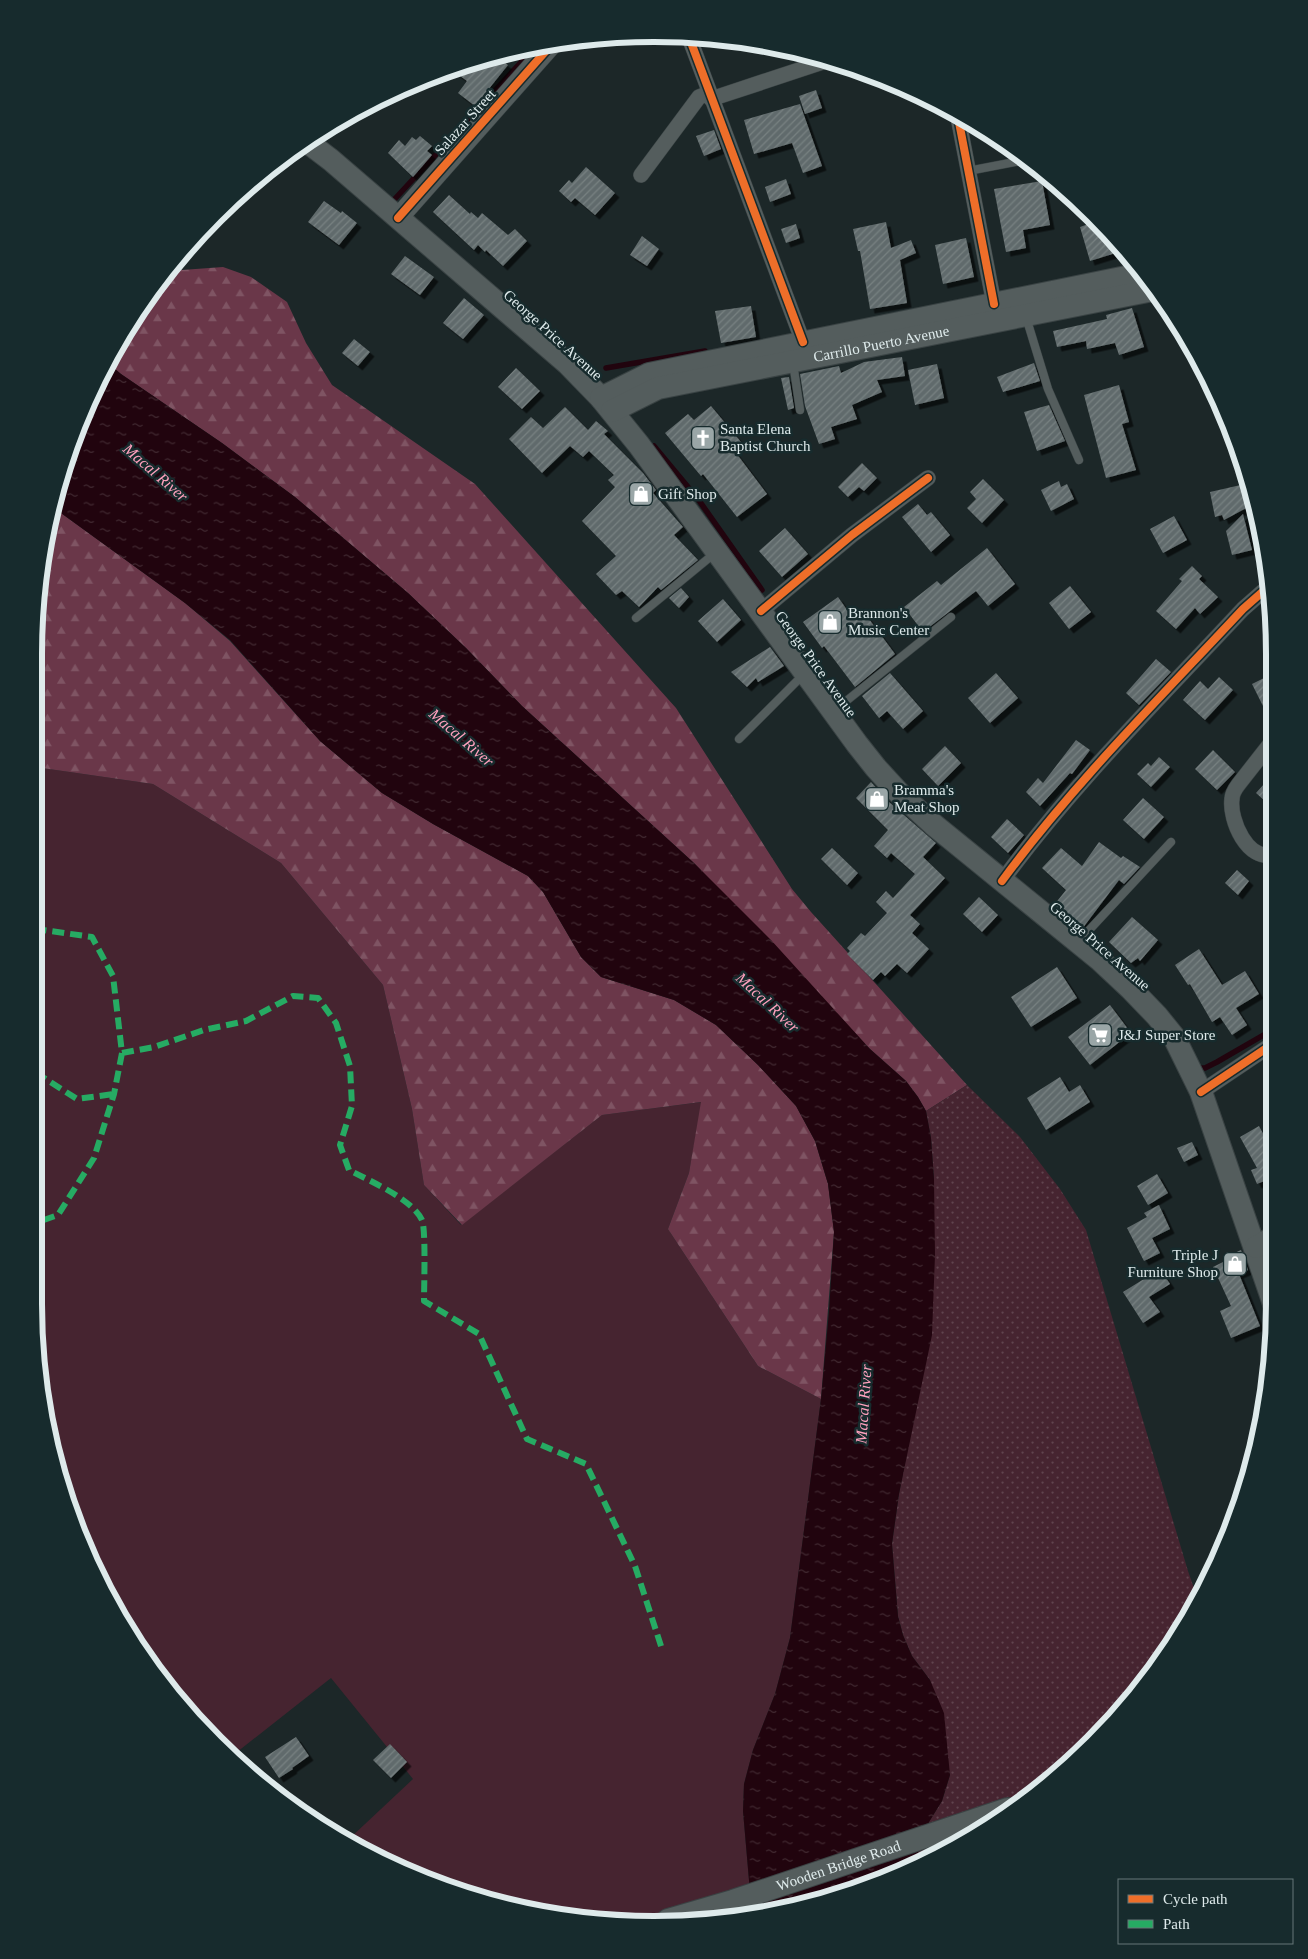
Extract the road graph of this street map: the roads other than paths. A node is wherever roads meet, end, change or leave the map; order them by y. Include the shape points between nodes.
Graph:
1 (691, 44) edge
2 (544, 53) edge
3 (816, 64) edge
4 (710, 96) junction
5 (959, 124) edge
6 (313, 147) edge
7 (1016, 162) edge
8 (968, 171) junction
9 (641, 175) dead end
10 (398, 218) junction
11 (1134, 275) edge
12 (1146, 291) edge
13 (994, 304) junction
14 (1025, 315) junction
15 (798, 351) junction
16 (607, 405) junction
17 (800, 410) dead end
18 (1079, 460) dead end
19 (928, 478) dead end
20 (717, 551) junction
21 (1262, 592) edge
22 (761, 611) junction
23 (952, 617) dead end
24 (636, 618) dead end
25 (806, 673) junction
26 (834, 711) junction
27 (739, 739) dead end
28 (1266, 749) edge
29 (1171, 842) dead end
30 (1266, 856) edge
31 (1002, 880) junction
32 (1078, 942) junction
33 (1266, 1048) edge
34 (1201, 1092) junction
35 (1265, 1242) edge
36 (992, 1814) edge
37 (684, 1915) edge

1 - 4 street
2 - 10 street, Salazar Street
3 - 4 street
4 - 9 street via 699,97
4 - 15 street
5 - 8 street
6 - 10 main road, George Price Avenue
7 - 8 lane
8 - 13 street
10 - 16 main road, George Price Avenue via 568,364
11 - 13 main road, Carrillo Puerto Avenue
12 - 14 main road, Carrillo Puerto Avenue
13 - 15 main road, Carrillo Puerto Avenue
14 - 15 main road, Carrillo Puerto Avenue
14 - 18 lane via 1048,389
15 - 16 main road, Carrillo Puerto Avenue via 649,374
15 - 17 lane
16 - 20 main road, George Price Avenue
19 - 22 street via 852,535
20 - 22 main road, George Price Avenue
20 - 24 lane
21 - 31 street via 1098,766
22 - 25 main road, George Price Avenue
23 - 26 lane
25 - 26 main road, George Price Avenue
25 - 27 lane
26 - 31 main road, George Price Avenue via 898,792
28 - 30 street via 1238,785 1231,800 1239,831 1248,845 1258,854
29 - 32 lane
31 - 32 main road, George Price Avenue
32 - 34 main road, George Price Avenue via 1157,1016 1174,1037
33 - 34 street
34 - 35 main road, George Price Avenue
36 - 37 main road, Wooden Bridge Road

